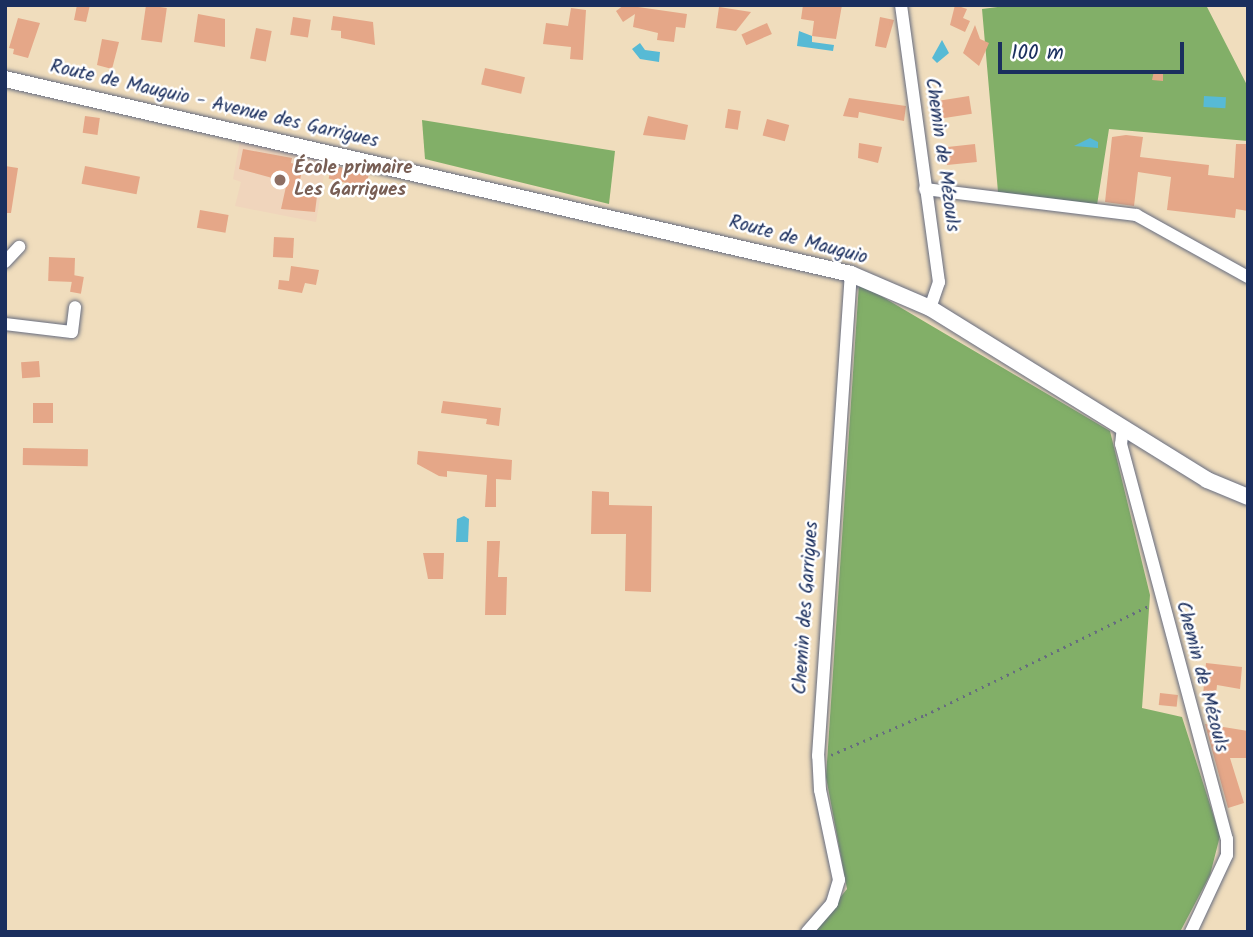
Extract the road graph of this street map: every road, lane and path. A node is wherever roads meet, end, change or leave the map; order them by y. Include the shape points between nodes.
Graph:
1 (901, 5) edge
2 (5, 79) edge
3 (455, 180) joint
4 (925, 189) junction
5 (19, 247) dead end
6 (5, 262) edge
7 (851, 274) junction
8 (1248, 277) edge
9 (75, 307) dead end
10 (930, 308) junction
11 (5, 324) edge
12 (1123, 426) junction
13 (1248, 497) edge
14 (1161, 601) junction
15 (818, 756) junction
16 (807, 932) edge
17 (1191, 932) edge

1 - 4 street, Chemin de Mézouls
2 - 3 street, Route de Mauguio - Avenue des Garrigues
3 - 7 street, Route de Mauguio
4 - 8 street via 1136,215
4 - 10 street, Chemin de Mézouls via 939,282
5 - 6 street
7 - 10 street, Route de Mauguio
7 - 15 street, Chemin des Garrigues
9 - 11 street via 72,332
10 - 12 street, Route de Mauguio
12 - 13 street, Route de Mauguio via 1207,480
12 - 14 street, Chemin de Mézouls via 1121,444
14 - 15 path via 848,750
14 - 17 street, Chemin de Mézouls via 1227,839 1227,855
15 - 16 street, Chemin des Garrigues via 820,790 839,880 832,903

